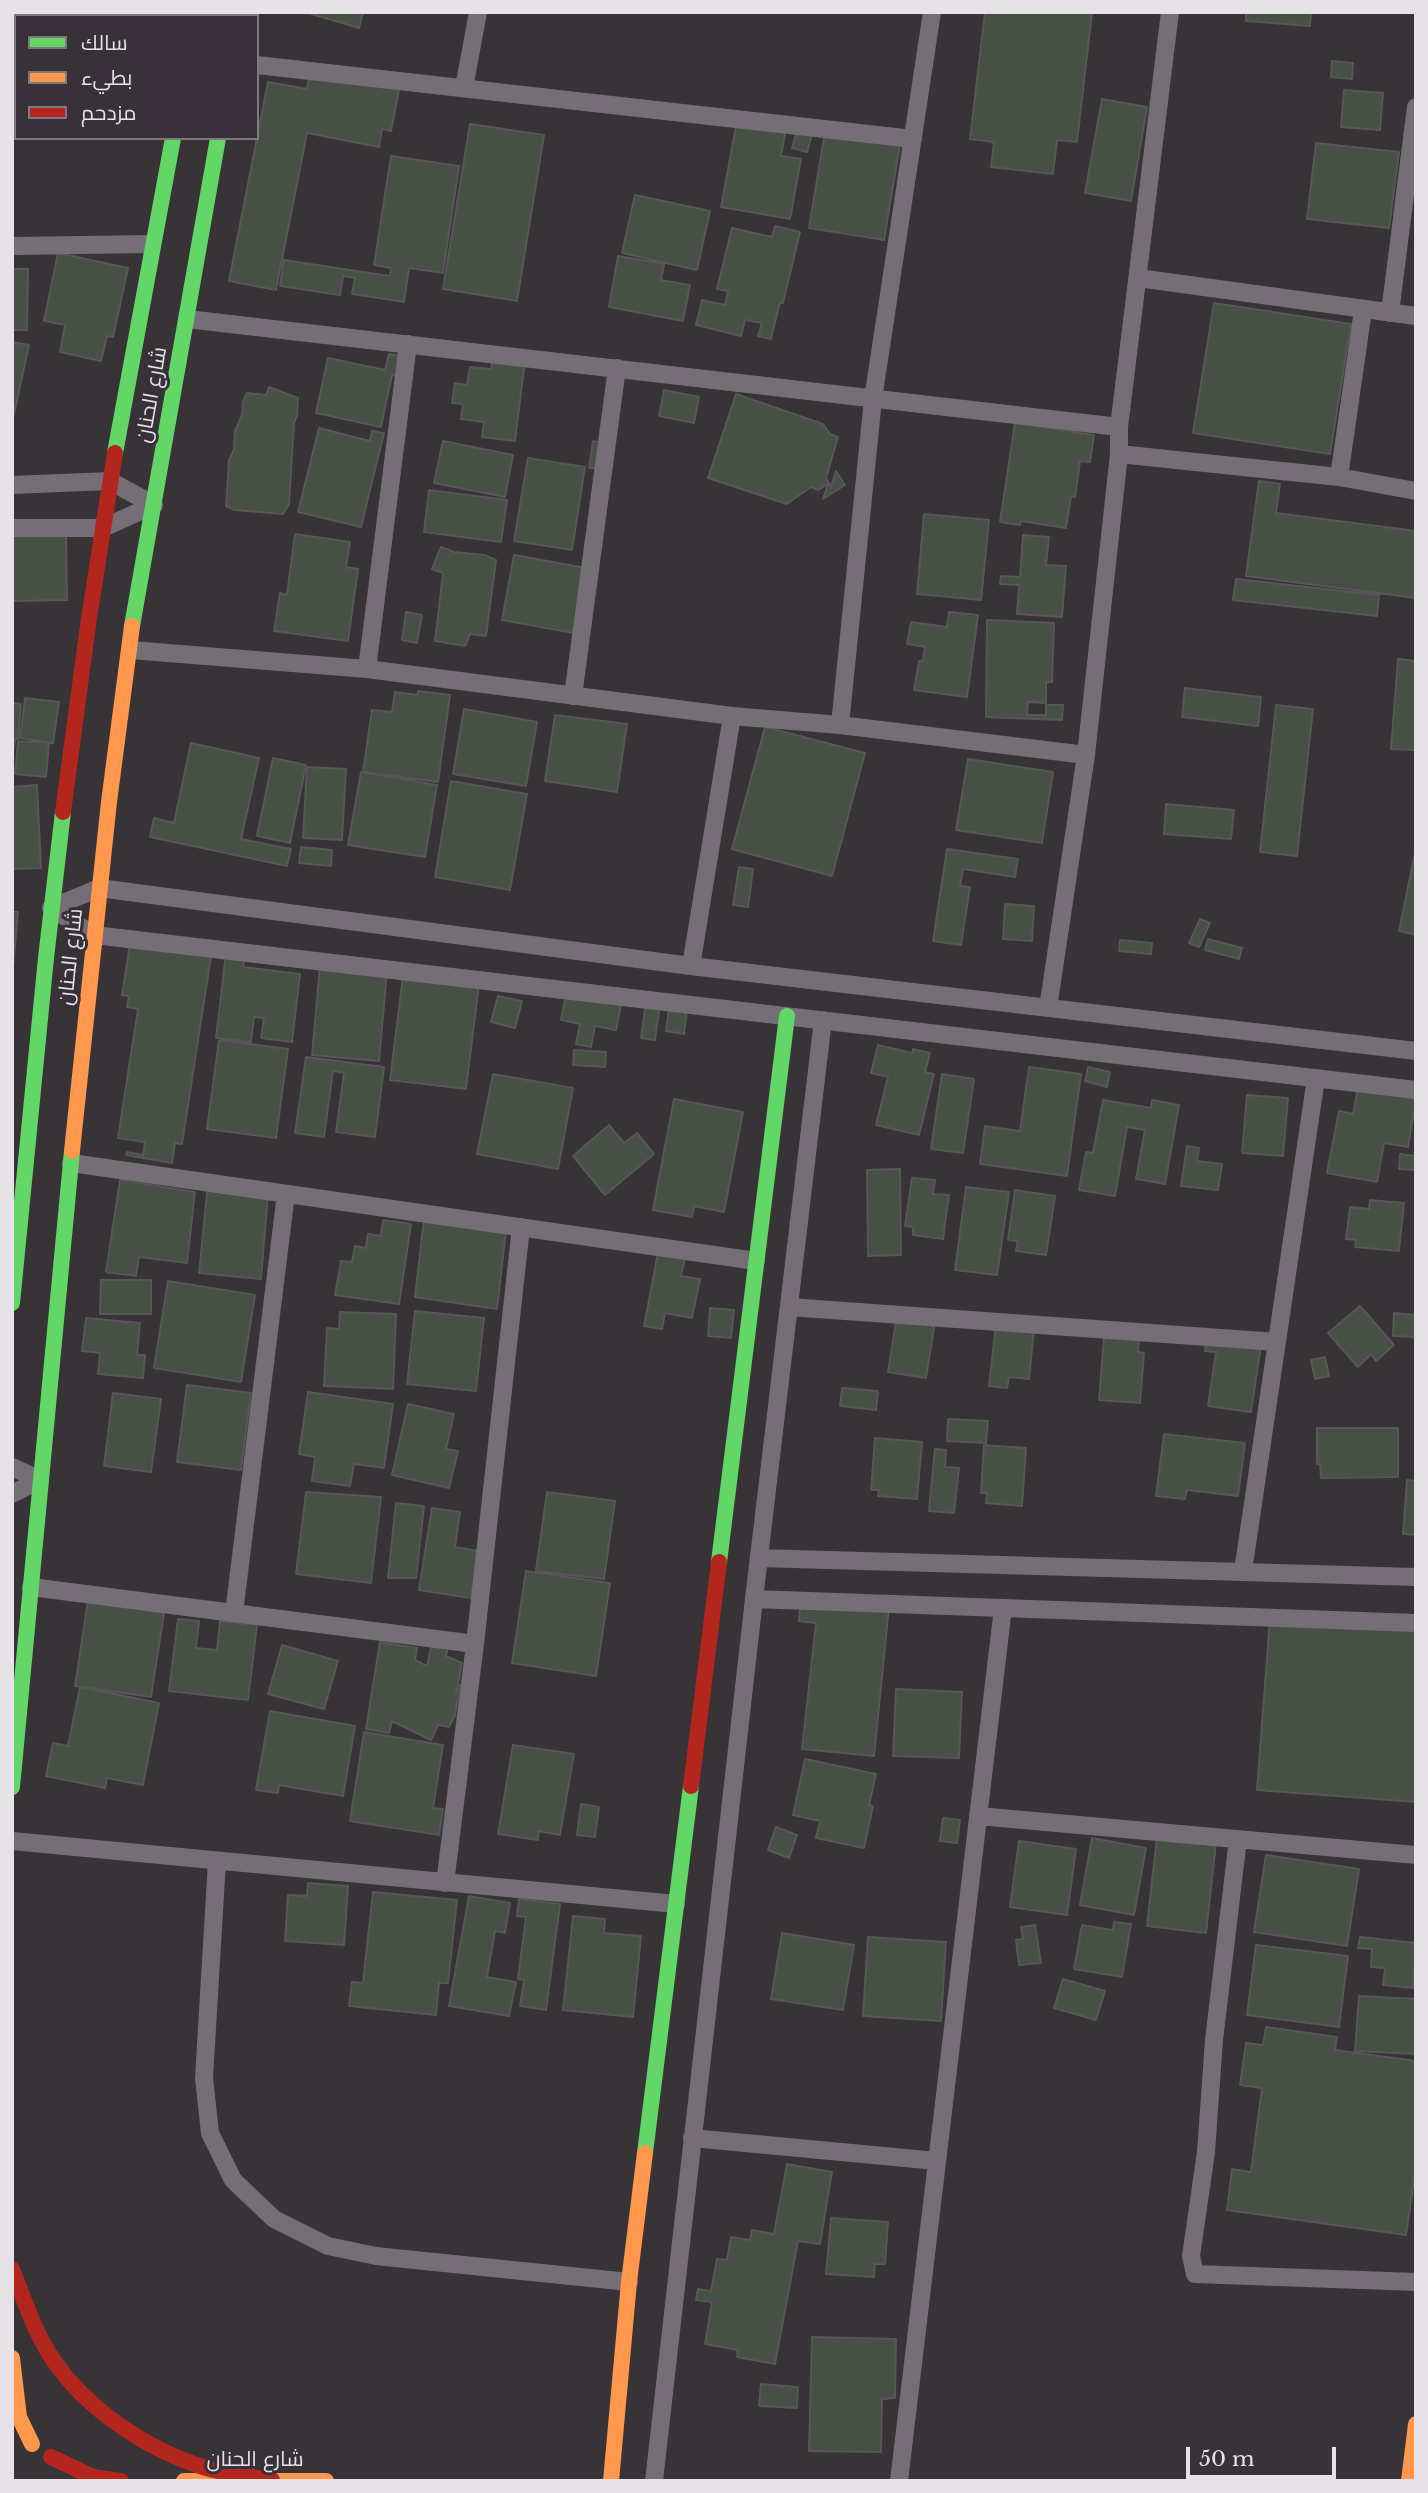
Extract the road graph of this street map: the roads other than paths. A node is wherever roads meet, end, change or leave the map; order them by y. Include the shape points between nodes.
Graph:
1 (478, 12) edge
2 (932, 12) edge
3 (1170, 12) edge
4 (259, 65) edge
5 (464, 88) junction
6 (1416, 107) edge
7 (913, 139) junction
8 (173, 140) edge
9 (218, 140) edge
10 (152, 244) junction
11 (12, 246) edge
12 (1138, 278) junction
13 (1363, 310) junction
14 (1390, 313) junction
15 (1416, 316) edge
16 (187, 318) junction
17 (408, 344) junction
18 (617, 368) junction
19 (873, 399) junction
20 (1119, 428) junction
21 (1119, 454) junction
22 (1339, 477) junction
23 (110, 481) junction
24 (12, 485) edge
25 (1416, 491) edge
26 (154, 505) junction
27 (12, 528) edge
28 (103, 528) junction
29 (131, 650) junction
30 (367, 669) junction
31 (573, 696) junction
32 (732, 716) junction
33 (841, 725) junction
34 (1086, 755) junction
35 (99, 888) junction
36 (51, 908) junction
37 (94, 935) junction
38 (691, 966) junction
39 (1048, 1008) junction
40 (787, 1016) junction
41 (823, 1020) junction
42 (1416, 1051) edge
43 (1316, 1078) junction
44 (1416, 1090) edge
45 (71, 1163) junction
46 (286, 1194) junction
47 (17, 1210) edge
48 (521, 1227) junction
49 (756, 1261) junction
50 (12, 1303) edge
51 (789, 1307) junction
52 (1277, 1342) junction
53 (12, 1466) edge
54 (40, 1480) junction
55 (12, 1494) edge
56 (759, 1558) junction
57 (1243, 1572) junction
58 (1416, 1577) edge
59 (31, 1587) junction
60 (754, 1599) junction
61 (1003, 1608) junction
62 (234, 1613) junction
63 (1416, 1623) edge
64 (475, 1644) junction
65 (12, 1787) edge
66 (978, 1816) junction
67 (1238, 1839) junction
68 (12, 1841) edge
69 (1416, 1856) edge
70 (217, 1861) junction
71 (445, 1883) junction
72 (676, 1905) junction
73 (692, 2138) junction
74 (937, 2161) junction
75 (12, 2269) edge
76 (629, 2282) junction
77 (1416, 2282) edge
78 (12, 2358) edge
79 (1416, 2424) edge
80 (12, 2438) edge
81 (32, 2444) junction
82 (51, 2457) junction
83 (272, 2480) edge
84 (66, 2481) edge
85 (121, 2481) edge
86 (184, 2481) edge
87 (326, 2481) edge
88 (611, 2481) edge
89 (654, 2481) edge
90 (899, 2481) edge
91 (1409, 2481) edge

1 - 5 street
2 - 7 street
3 - 12 street
4 - 5 street
5 - 7 street
6 - 14 street
7 - 19 street
8 - 10 street, شارع الحنان
9 - 16 street, شارع الحنان
10 - 11 street
10 - 23 street, شارع الحنان
12 - 13 street
12 - 20 street
13 - 14 street
13 - 22 street
14 - 15 street
16 - 17 street
16 - 26 street, شارع الحنان
17 - 18 street
17 - 30 street
18 - 19 street
18 - 31 street
19 - 20 street
19 - 33 street
20 - 21 street
21 - 22 street
21 - 34 street
22 - 25 street
23 - 24 street
23 - 26 street
23 - 28 street, شارع الحنان
26 - 28 street
26 - 29 street, شارع الحنان
27 - 28 street
28 - 36 street, شارع الحنان
29 - 30 street
29 - 35 street, شارع الحنان
30 - 31 street
31 - 32 street
32 - 33 street
32 - 38 street
33 - 34 street
34 - 39 street
35 - 36 street
35 - 37 street, شارع الحنان
35 - 38 street
36 - 37 street
36 - 47 street, شارع الحنان
37 - 40 street
37 - 45 street, شارع الحنان
38 - 39 street
39 - 42 street
40 - 41 street
40 - 49 street
41 - 43 street
41 - 51 street
43 - 44 street
43 - 52 street
45 - 46 street
45 - 54 street, شارع الحنان
46 - 48 street
46 - 62 street
47 - 50 street, شارع الحنان
48 - 49 street
48 - 64 street
49 - 72 street
51 - 52 street
51 - 56 street
52 - 57 street
53 - 54 street
54 - 55 street
54 - 59 street, شارع الحنان
56 - 57 street
56 - 60 street
57 - 58 street
59 - 62 street
59 - 65 street, شارع الحنان
60 - 61 street
60 - 73 street
61 - 63 street
61 - 66 street
62 - 64 street
64 - 71 street
66 - 67 street
66 - 74 street
67 - 69 street
67 - 77 street via 1191,2256 1195,2274
68 - 70 street
70 - 71 street
70 - 76 street via 204,2078 209,2133 233,2180 274,2219 328,2246 376,2256
71 - 72 street
72 - 76 street
73 - 74 street
73 - 89 street
74 - 90 street
75 - 83 street via 53,2359 89,2400 147,2440 195,2464
76 - 88 street
78 - 81 street via 19,2417
79 - 91 street
80 - 81 street
81 - 82 street
82 - 84 street
82 - 85 street via 93,2477
83 - 86 street, شارع الحنان
83 - 87 street, شارع الحنان

